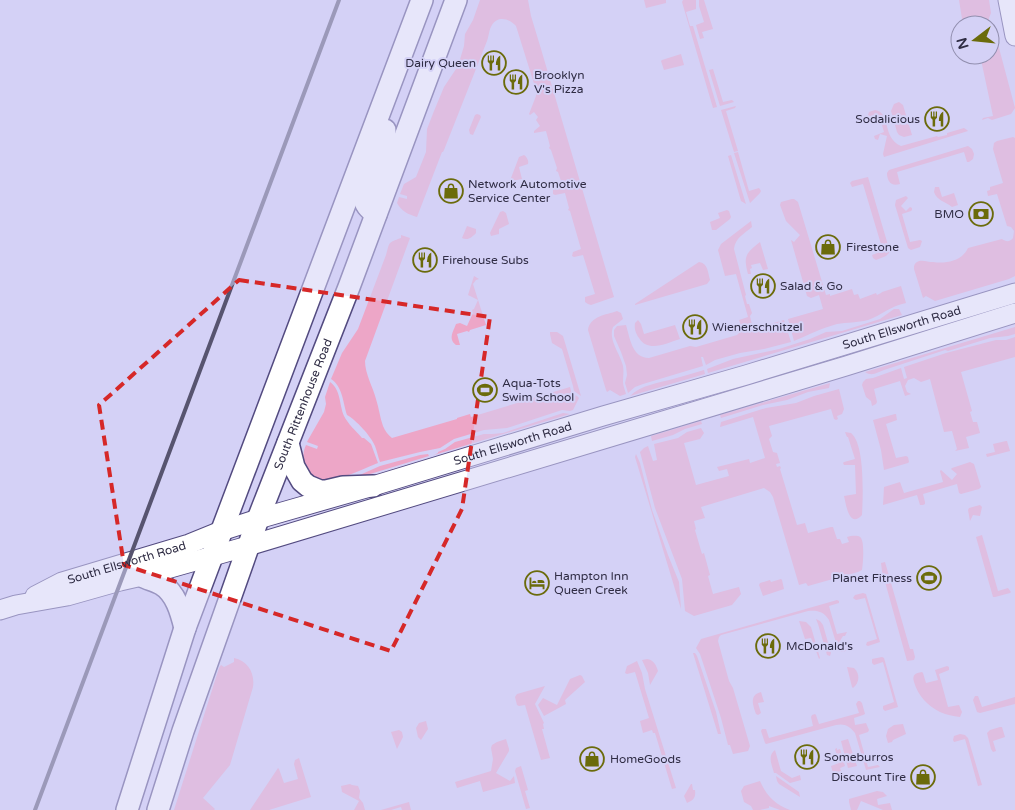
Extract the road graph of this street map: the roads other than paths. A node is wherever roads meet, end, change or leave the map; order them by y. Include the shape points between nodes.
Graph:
1 (422, 0) edge
2 (456, 0) edge
3 (1008, 0) edge
4 (1015, 36) edge
5 (386, 95) junction
6 (376, 214) junction
7 (1015, 293) edge
8 (1015, 314) edge
9 (288, 443) junction
10 (373, 486) junction
11 (258, 519) junction
12 (221, 531) junction
13 (248, 546) junction
14 (212, 556) junction
15 (142, 576) junction
16 (8, 608) edge
17 (185, 628) junction
18 (127, 810) edge
19 (158, 810) edge

1 - 5 main road
2 - 6 main road, South Rittenhouse Road
3 - 4 street
5 - 6 main road via 384,140 364,197
5 - 12 main road
6 - 9 main road, South Rittenhouse Road
7 - 10 street, South Ellsworth Road
8 - 13 street, South Ellsworth Road
9 - 10 main road via 294,467 308,486 326,491
9 - 11 main road, South Rittenhouse Road
10 - 11 street, South Ellsworth Road
11 - 12 street, South Ellsworth Road
11 - 13 main road, South Rittenhouse Road
12 - 14 main road
12 - 16 street, South Ellsworth Road via 189,544 62,582
13 - 14 street, South Ellsworth Road
13 - 19 main road, South Rittenhouse Road
14 - 15 street, South Ellsworth Road
14 - 17 main road
15 - 16 street, South Ellsworth Road
15 - 17 main road via 167,588 175,599
17 - 18 main road

